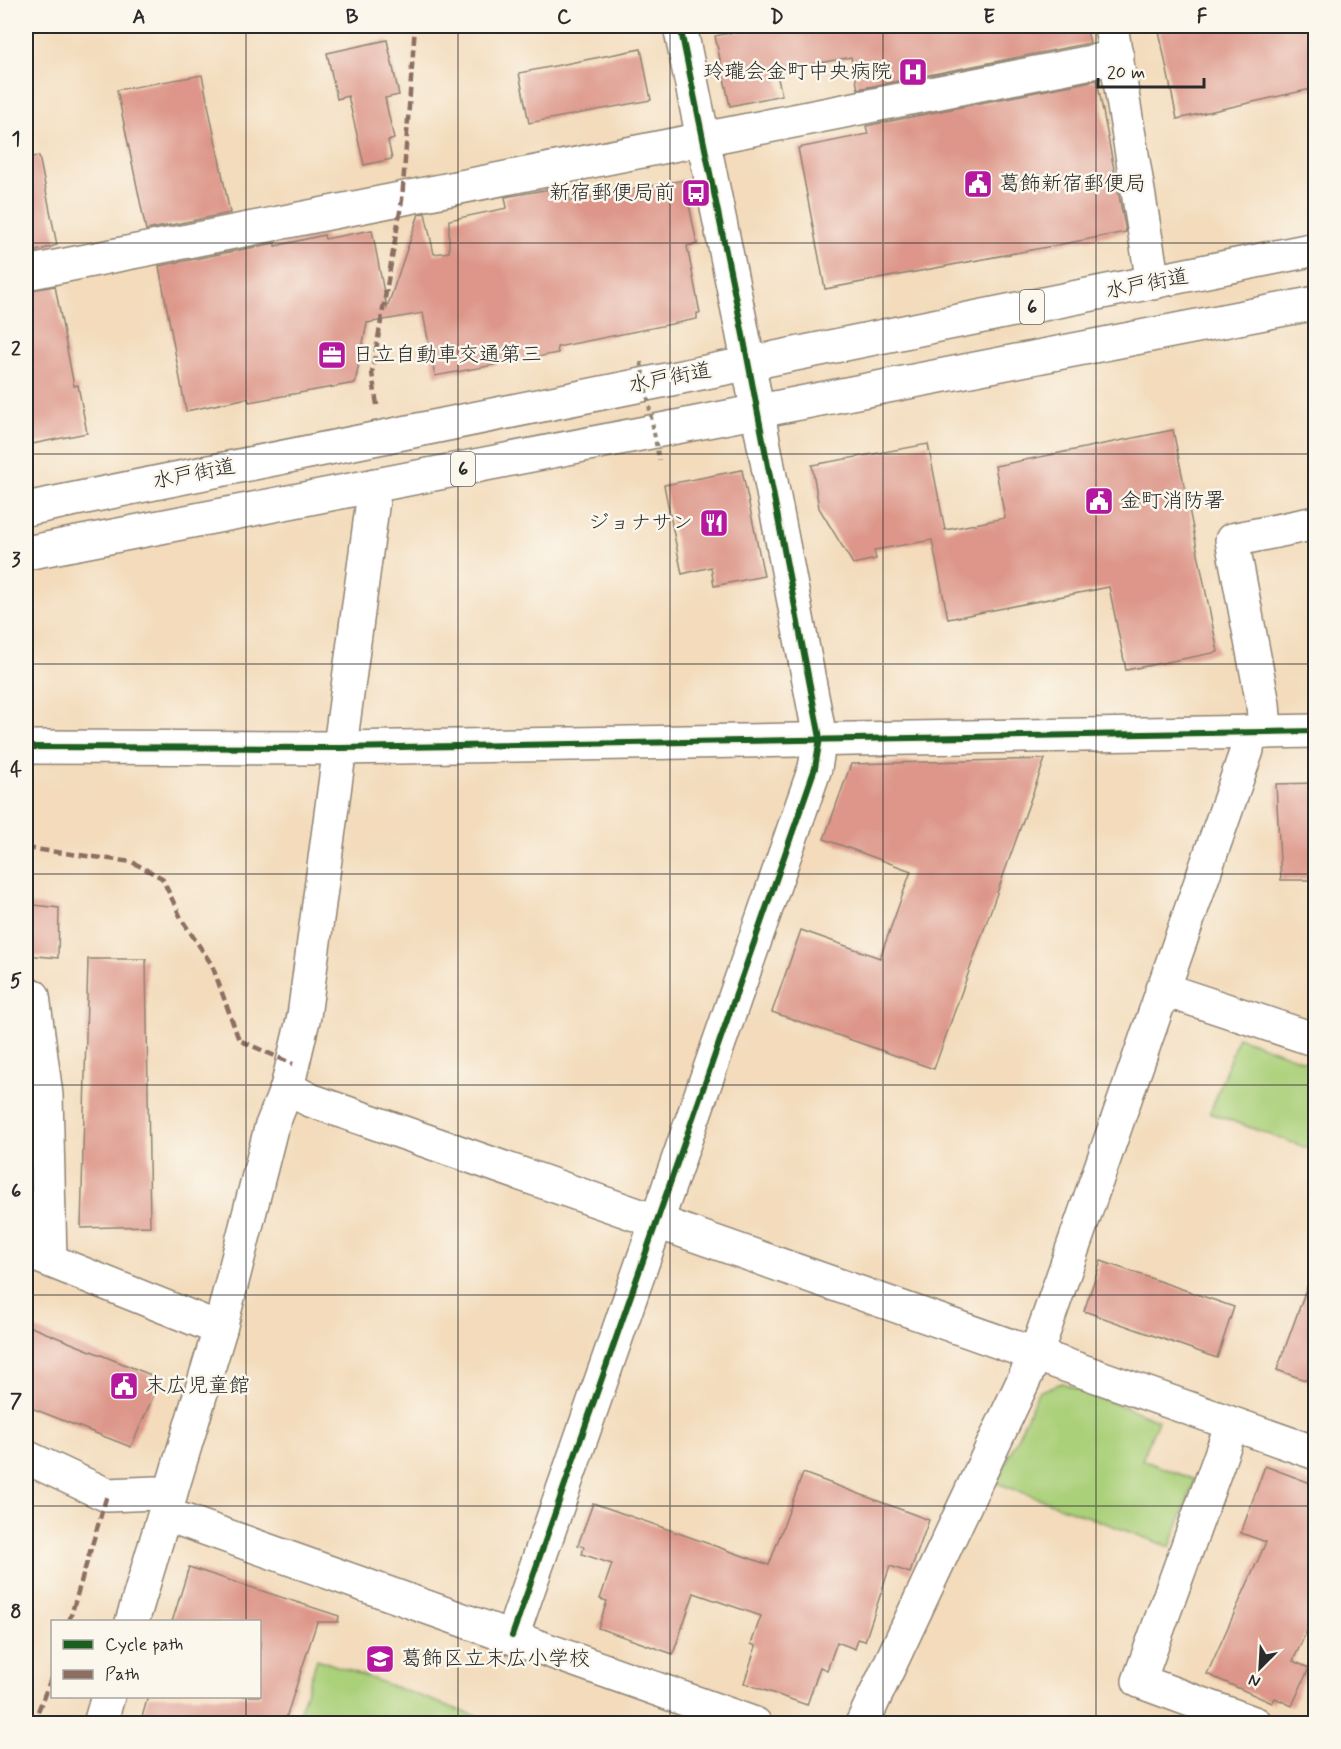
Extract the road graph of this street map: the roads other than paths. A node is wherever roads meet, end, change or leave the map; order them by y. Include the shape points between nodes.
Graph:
1 (680, 26) edge
2 (1111, 26) edge
3 (1117, 57) junction
4 (702, 138) junction
5 (1316, 249) edge
6 (26, 273) edge
7 (1153, 283) junction
8 (1316, 303) edge
9 (748, 362) junction
10 (758, 413) junction
11 (375, 485) junction
12 (26, 508) edge
13 (1316, 523) edge
14 (26, 553) edge
15 (1316, 731) edge
16 (1256, 732) junction
17 (820, 738) junction
18 (26, 747) edge
19 (340, 748) junction
20 (1162, 989) junction
21 (26, 996) edge
22 (1316, 1040) edge
23 (287, 1088) junction
24 (659, 1221) junction
25 (38, 1256) edge
26 (220, 1329) junction
27 (1035, 1356) junction
28 (1232, 1424) junction
29 (1316, 1453) edge
30 (26, 1457) edge
31 (167, 1506) junction
32 (133, 1620) edge
33 (512, 1636) junction
34 (107, 1698) edge
35 (100, 1724) edge
36 (755, 1724) edge
37 (862, 1724) edge
38 (1256, 1724) edge

1 - 4 main road
2 - 3 main road
3 - 4 main road
3 - 7 main road
4 - 6 main road
4 - 9 main road
5 - 7 main road, 水戸街道 / 6
7 - 9 main road, 水戸街道 / 6
8 - 10 main road, 6
9 - 10 main road
9 - 12 main road, 水戸街道 / 6
10 - 11 main road, 6
10 - 17 main road
11 - 14 main road, 6
11 - 19 main road
13 - 16 main road via 1232,540 1263,704
15 - 16 main road
16 - 17 main road
16 - 20 main road
17 - 19 main road
17 - 24 main road via 815,768
18 - 19 main road
19 - 23 main road via 304,1016
20 - 22 main road
20 - 27 main road
21 - 25 main road via 33,996 46,1095
23 - 24 main road via 310,1100
23 - 26 main road via 271,1128
24 - 27 main road
24 - 33 main road
25 - 26 main road
26 - 31 main road
27 - 28 main road
27 - 37 main road
28 - 29 main road
28 - 38 main road via 1139,1681
30 - 31 main road via 107,1495 156,1493
31 - 32 main road
31 - 33 main road
33 - 36 main road
34 - 35 main road

